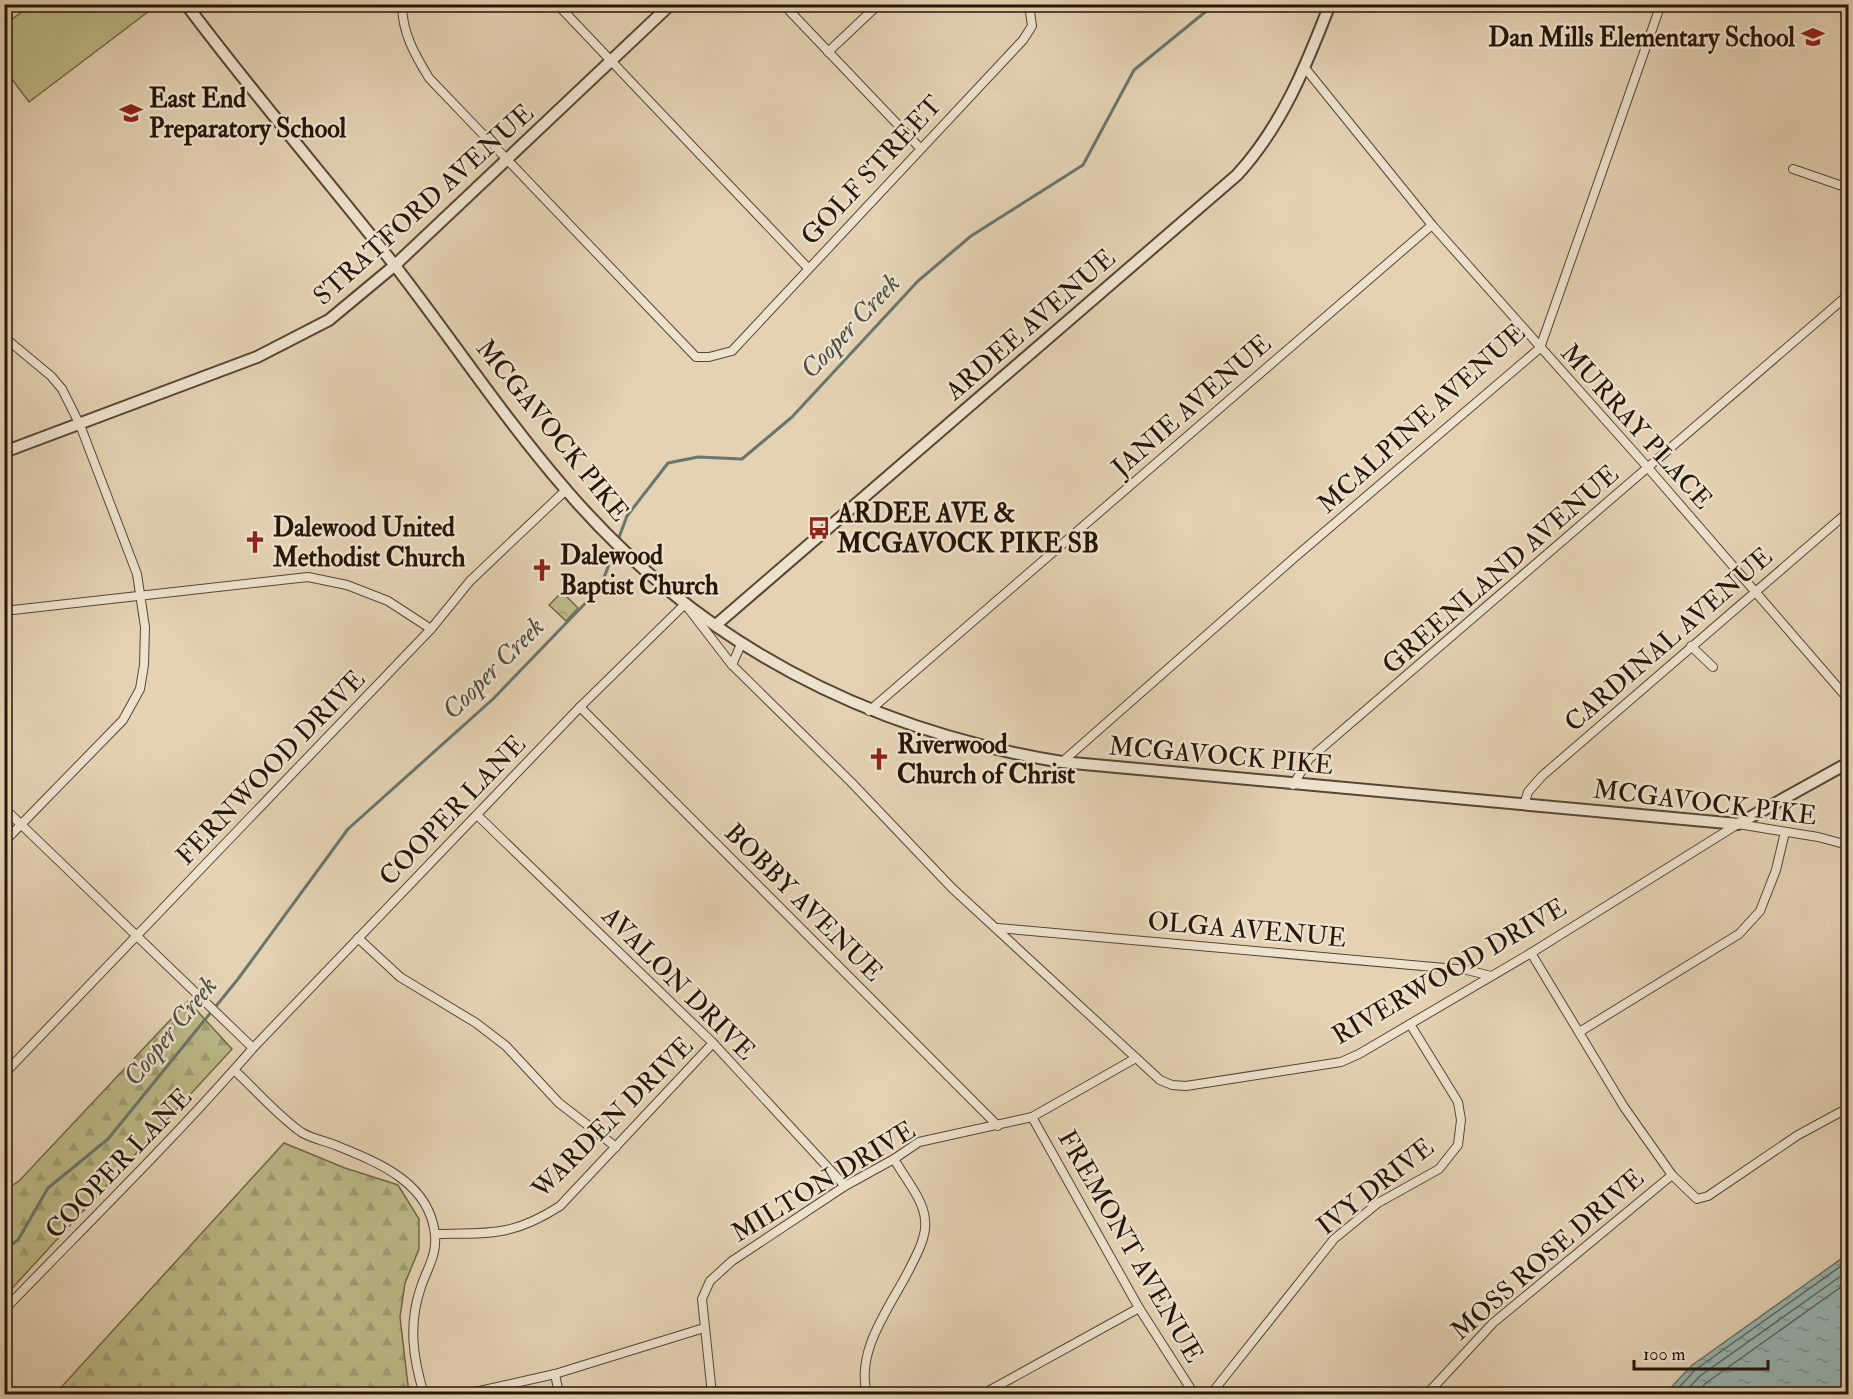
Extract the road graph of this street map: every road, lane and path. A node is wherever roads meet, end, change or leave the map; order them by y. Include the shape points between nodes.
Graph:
1 (186, 4) edge
2 (402, 4) edge
3 (557, 4) edge
4 (671, 4) edge
5 (783, 4) edge
6 (879, 4) edge
7 (1029, 4) edge
8 (1330, 4) edge
9 (1661, 4) edge
10 (828, 52) junction
11 (611, 63) junction
12 (1305, 68) junction
13 (920, 148) junction
14 (508, 161) junction
15 (1793, 169) dead end
16 (1848, 188) edge
17 (1432, 225) junction
18 (394, 266) junction
19 (808, 268) junction
20 (1848, 295) edge
21 (4, 337) edge
22 (1540, 348) junction
23 (80, 425) junction
24 (4, 452) edge
25 (1649, 469) junction
26 (566, 490) junction
27 (1848, 512) edge
28 (1755, 592) junction
29 (142, 597) junction
30 (685, 604) junction
31 (4, 611) edge
32 (717, 624) junction
33 (431, 629) junction
34 (710, 639) junction
35 (741, 644) junction
36 (1691, 646) junction
37 (732, 665) junction
38 (1713, 667) dead end
39 (1848, 699) edge
40 (580, 707) junction
41 (869, 711) junction
42 (1062, 762) junction
43 (1848, 763) edge
44 (1293, 784) junction
45 (1524, 805) junction
46 (4, 808) edge
47 (477, 814) junction
48 (22, 824) junction
49 (1738, 824) junction
50 (1785, 832) junction
51 (4, 842) edge
52 (1848, 845) edge
53 (998, 928) junction
54 (139, 936) junction
55 (358, 938) junction
56 (1531, 953) junction
57 (1491, 976) junction
58 (1410, 1024) junction
59 (1581, 1031) junction
60 (713, 1043) junction
61 (253, 1048) junction
62 (1136, 1058) junction
63 (234, 1070) junction
64 (4, 1074) edge
65 (1848, 1108) edge
66 (1032, 1117) junction
67 (998, 1126) junction
68 (616, 1147) junction
69 (894, 1160) junction
70 (1672, 1175) junction
71 (845, 1186) junction
72 (435, 1234) junction
73 (1139, 1308) junction
74 (4, 1310) edge
75 (704, 1328) junction
76 (555, 1374) junction
77 (424, 1395) edge
78 (466, 1395) edge
79 (559, 1395) edge
80 (712, 1395) edge
81 (867, 1395) edge
82 (983, 1395) edge
83 (1194, 1395) edge
84 (1211, 1395) edge
85 (1427, 1395) edge

1 - 18 street, MCGAVOCK PIKE
2 - 14 street via 413,52 429,78
3 - 11 street
4 - 11 street, STRATFORD AVENUE
5 - 10 street
6 - 10 street
7 - 13 street, GOLF STREET via 1032,26 1023,40
8 - 12 street, ARDEE AVENUE
9 - 22 street, MCALPINE AVENUE
10 - 13 street
11 - 14 street, STRATFORD AVENUE
11 - 19 street
12 - 17 street, MURRAY PLACE
12 - 32 street, ARDEE AVENUE via 1271,135 1236,175
13 - 19 street, GOLF STREET
14 - 18 street, STRATFORD AVENUE
14 - 19 street, GOLF STREET via 696,357 732,351
15 - 16 street
17 - 22 street, MURRAY PLACE
17 - 41 street, JANIE AVENUE
18 - 23 street, STRATFORD AVENUE via 329,320 304,335
18 - 26 street, MCGAVOCK PIKE
20 - 25 street, GREENLAND AVENUE
21 - 23 street via 51,376
22 - 25 street, MURRAY PLACE
22 - 42 street, MCALPINE AVENUE
23 - 24 street, STRATFORD AVENUE
23 - 29 street
25 - 28 street, MURRAY PLACE
25 - 44 street, GREENLAND AVENUE via 1309,759
26 - 30 street, MCGAVOCK PIKE via 600,527
26 - 33 street, FERNWOOD DRIVE via 470,581
27 - 28 street, CARDINAL AVENUE
28 - 36 street, CARDINAL AVENUE
28 - 39 street, MURRAY PLACE
29 - 31 street
29 - 33 street via 308,577 347,585 388,601
29 - 48 street via 144,665 140,689 123,720
30 - 32 street, MCGAVOCK PIKE
30 - 34 street, RIVERWOOD DRIVE
30 - 40 street, COOPER LANE
32 - 34 street, ARDEE AVENUE
32 - 35 street, MCGAVOCK PIKE
33 - 54 street, FERNWOOD DRIVE
34 - 37 street, RIVERWOOD DRIVE
35 - 37 street
35 - 41 street, MCGAVOCK PIKE
36 - 38 street
36 - 45 street, CARDINAL AVENUE via 1542,776 1528,792
37 - 53 street, RIVERWOOD DRIVE via 952,888
40 - 47 street, COOPER LANE
40 - 67 street, BOBBY AVENUE
41 - 42 street, MCGAVOCK PIKE via 975,746
42 - 44 street, MCGAVOCK PIKE
43 - 49 street, RIVERWOOD DRIVE
44 - 45 street, MCGAVOCK PIKE
45 - 49 street, MCGAVOCK PIKE
46 - 48 street
47 - 55 street, COOPER LANE
47 - 60 street, AVALON DRIVE
48 - 51 street
48 - 54 street
49 - 50 street, MCGAVOCK PIKE
49 - 56 street, RIVERWOOD DRIVE
50 - 52 street, MCGAVOCK PIKE
50 - 59 street via 1760,911 1739,934
53 - 57 street, OLGA AVENUE via 1467,970
53 - 62 street, RIVERWOOD DRIVE
54 - 61 street
54 - 64 street, FERNWOOD DRIVE
55 - 61 street, COOPER LANE
55 - 68 street via 400,977 506,1046 559,1103
56 - 57 street, RIVERWOOD DRIVE
56 - 59 street
57 - 58 street, RIVERWOOD DRIVE
58 - 62 street, RIVERWOOD DRIVE via 1341,1062 1186,1086 1160,1080
58 - 84 street, IVY DRIVE via 1458,1102 1458,1145 1439,1169 1378,1203 1334,1239
59 - 70 street via 1624,1107
60 - 68 street, WARDEN DRIVE
60 - 71 street, AVALON DRIVE
61 - 63 street, COOPER LANE
62 - 66 street, MILTON DRIVE
63 - 72 street via 302,1133 376,1161 403,1179 422,1197
63 - 74 street, COOPER LANE via 139,1174
65 - 70 street via 1798,1135 1708,1196 1697,1199
66 - 67 street, MILTON DRIVE
66 - 73 street, FREMONT AVENUE
67 - 69 street, MILTON DRIVE via 919,1142
68 - 72 street, WARDEN DRIVE via 560,1206 536,1222 505,1232
69 - 71 street, MILTON DRIVE
69 - 81 street via 926,1221 919,1251 866,1353
70 - 85 street, MOSS ROSE DRIVE via 1492,1323
71 - 75 street, MILTON DRIVE via 732,1261 710,1281 702,1299
72 - 77 street via 432,1265 421,1287 412,1327 415,1365
73 - 82 street
73 - 83 street, FREMONT AVENUE
75 - 76 street
75 - 80 street, MILTON DRIVE
76 - 78 street
76 - 79 street

